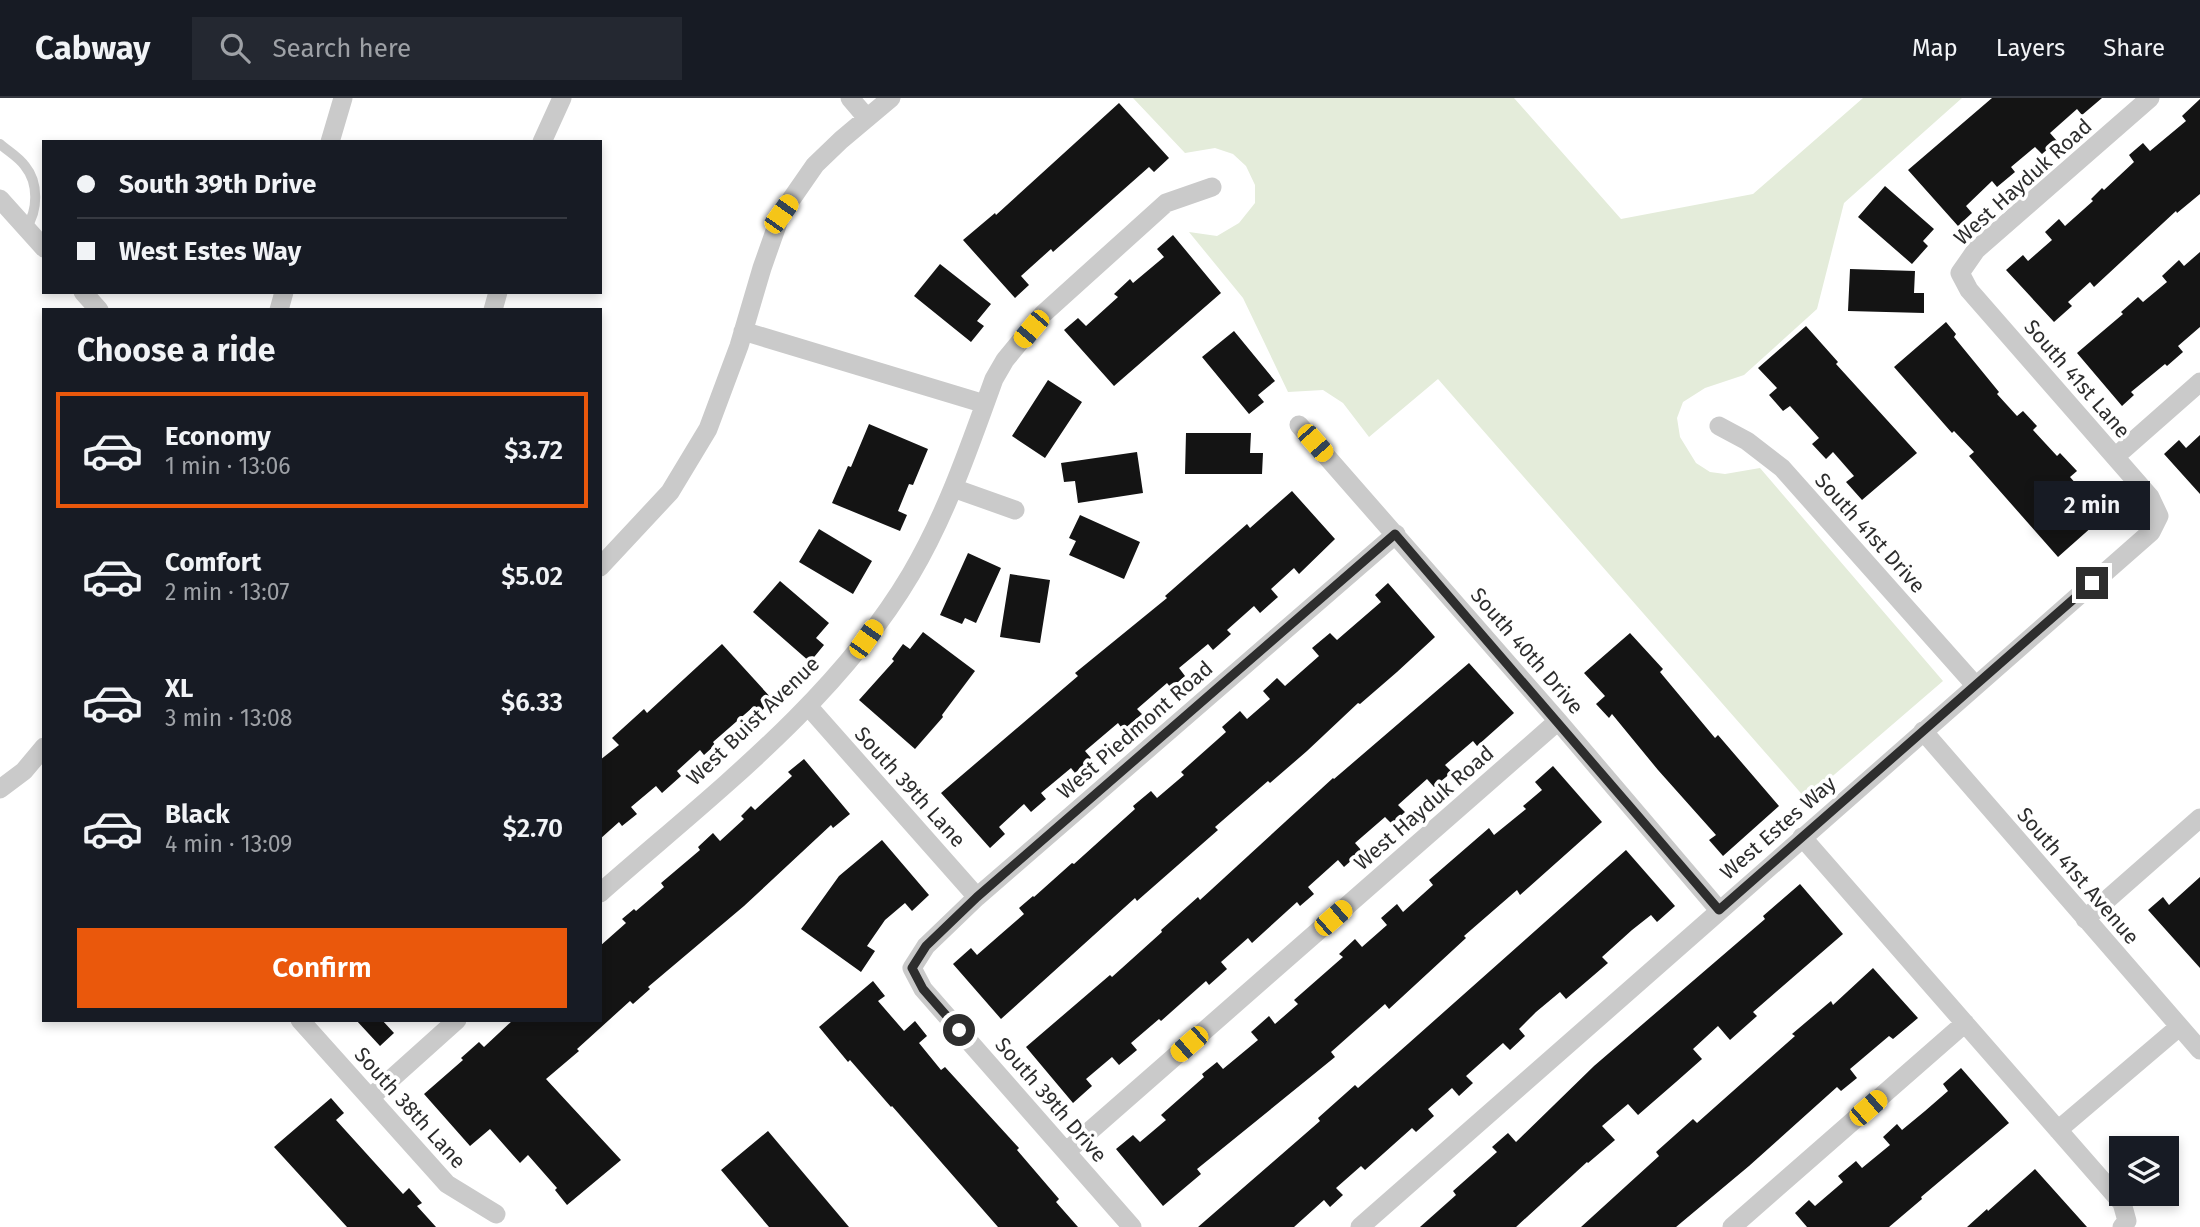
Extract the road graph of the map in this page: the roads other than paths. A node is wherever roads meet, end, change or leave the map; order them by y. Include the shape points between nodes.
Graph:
1 (343, 98) edge
2 (562, 98) edge
3 (850, 98) edge
4 (891, 98) edge
5 (2150, 98) edge
6 (867, 118) junction
7 (331, 140) edge
8 (543, 140) edge
9 (0, 144) edge
10 (1212, 187) dead end
11 (0, 199) edge
12 (26, 228) junction
13 (42, 246) edge
14 (1960, 273) joint
15 (85, 294) edge
16 (97, 308) edge
17 (743, 331) junction
18 (2200, 382) edge
19 (985, 404) junction
20 (1299, 425) dead end
21 (1719, 426) dead end
22 (2115, 457) junction
23 (953, 488) junction
24 (1014, 510) dead end
25 (2159, 516) joint
26 (1395, 534) junction
27 (602, 565) edge
28 (1975, 685) junction
29 (808, 706) junction
30 (1558, 721) junction
31 (1923, 731) junction
32 (42, 749) edge
33 (0, 789) edge
34 (2200, 818) edge
35 (1802, 837) junction
36 (602, 891) edge
37 (977, 897) junction
38 (1719, 910) junction
39 (2085, 919) junction
40 (912, 968) joint
41 (302, 1022) edge
42 (455, 1022) edge
43 (1965, 1024) junction
44 (2179, 1027) junction
45 (2200, 1050) edge
46 (370, 1098) junction
47 (2058, 1130) junction
48 (1067, 1151) junction
49 (496, 1214) dead end
50 (2124, 1224) edge
51 (1132, 1227) edge
52 (1360, 1227) edge
53 (1732, 1227) edge

1 - 7 street
2 - 8 street
3 - 6 street
4 - 6 street
5 - 14 street, West Hayduk Road via 1976,250
6 - 17 street via 815,165 781,214
9 - 12 lane via 26,166 33,183 34,217
10 - 19 street, West Buist Avenue via 1166,203 1044,314 1005,360
11 - 12 street
12 - 13 street
14 - 22 street, South 41st Lane via 1969,290
15 - 16 street
17 - 19 street
17 - 27 street via 708,429 670,492
18 - 22 street
19 - 23 street, West Buist Avenue
20 - 26 street, South 40th Drive
21 - 28 street, South 41st Drive via 1782,468
22 - 25 street, South 41st Lane via 2150,498
23 - 24 street
23 - 29 street, West Buist Avenue via 911,575 866,639
25 - 28 street, West Estes Way via 2151,532
26 - 30 street, South 40th Drive
26 - 37 street, West Piedmont Road
28 - 31 street, West Estes Way
29 - 36 street, West Buist Avenue
29 - 37 street, South 39th Lane
30 - 38 street, South 40th Drive
30 - 48 street, West Hayduk Road
31 - 35 street, West Estes Way
31 - 39 street, South 41st Avenue
32 - 33 street
34 - 39 street
35 - 38 street, West Estes Way
35 - 43 street
37 - 40 street, West Piedmont Road via 926,946
38 - 52 street, West Estes Way
39 - 44 street, South 41st Avenue
40 - 48 street, South 39th Drive via 923,989
41 - 46 street, South 38th Lane
42 - 46 street
43 - 47 street
43 - 53 street
44 - 45 street, South 41st Avenue
44 - 47 street
46 - 49 street, South 38th Lane via 447,1184
47 - 50 street via 2122,1203
48 - 51 street, South 39th Drive

